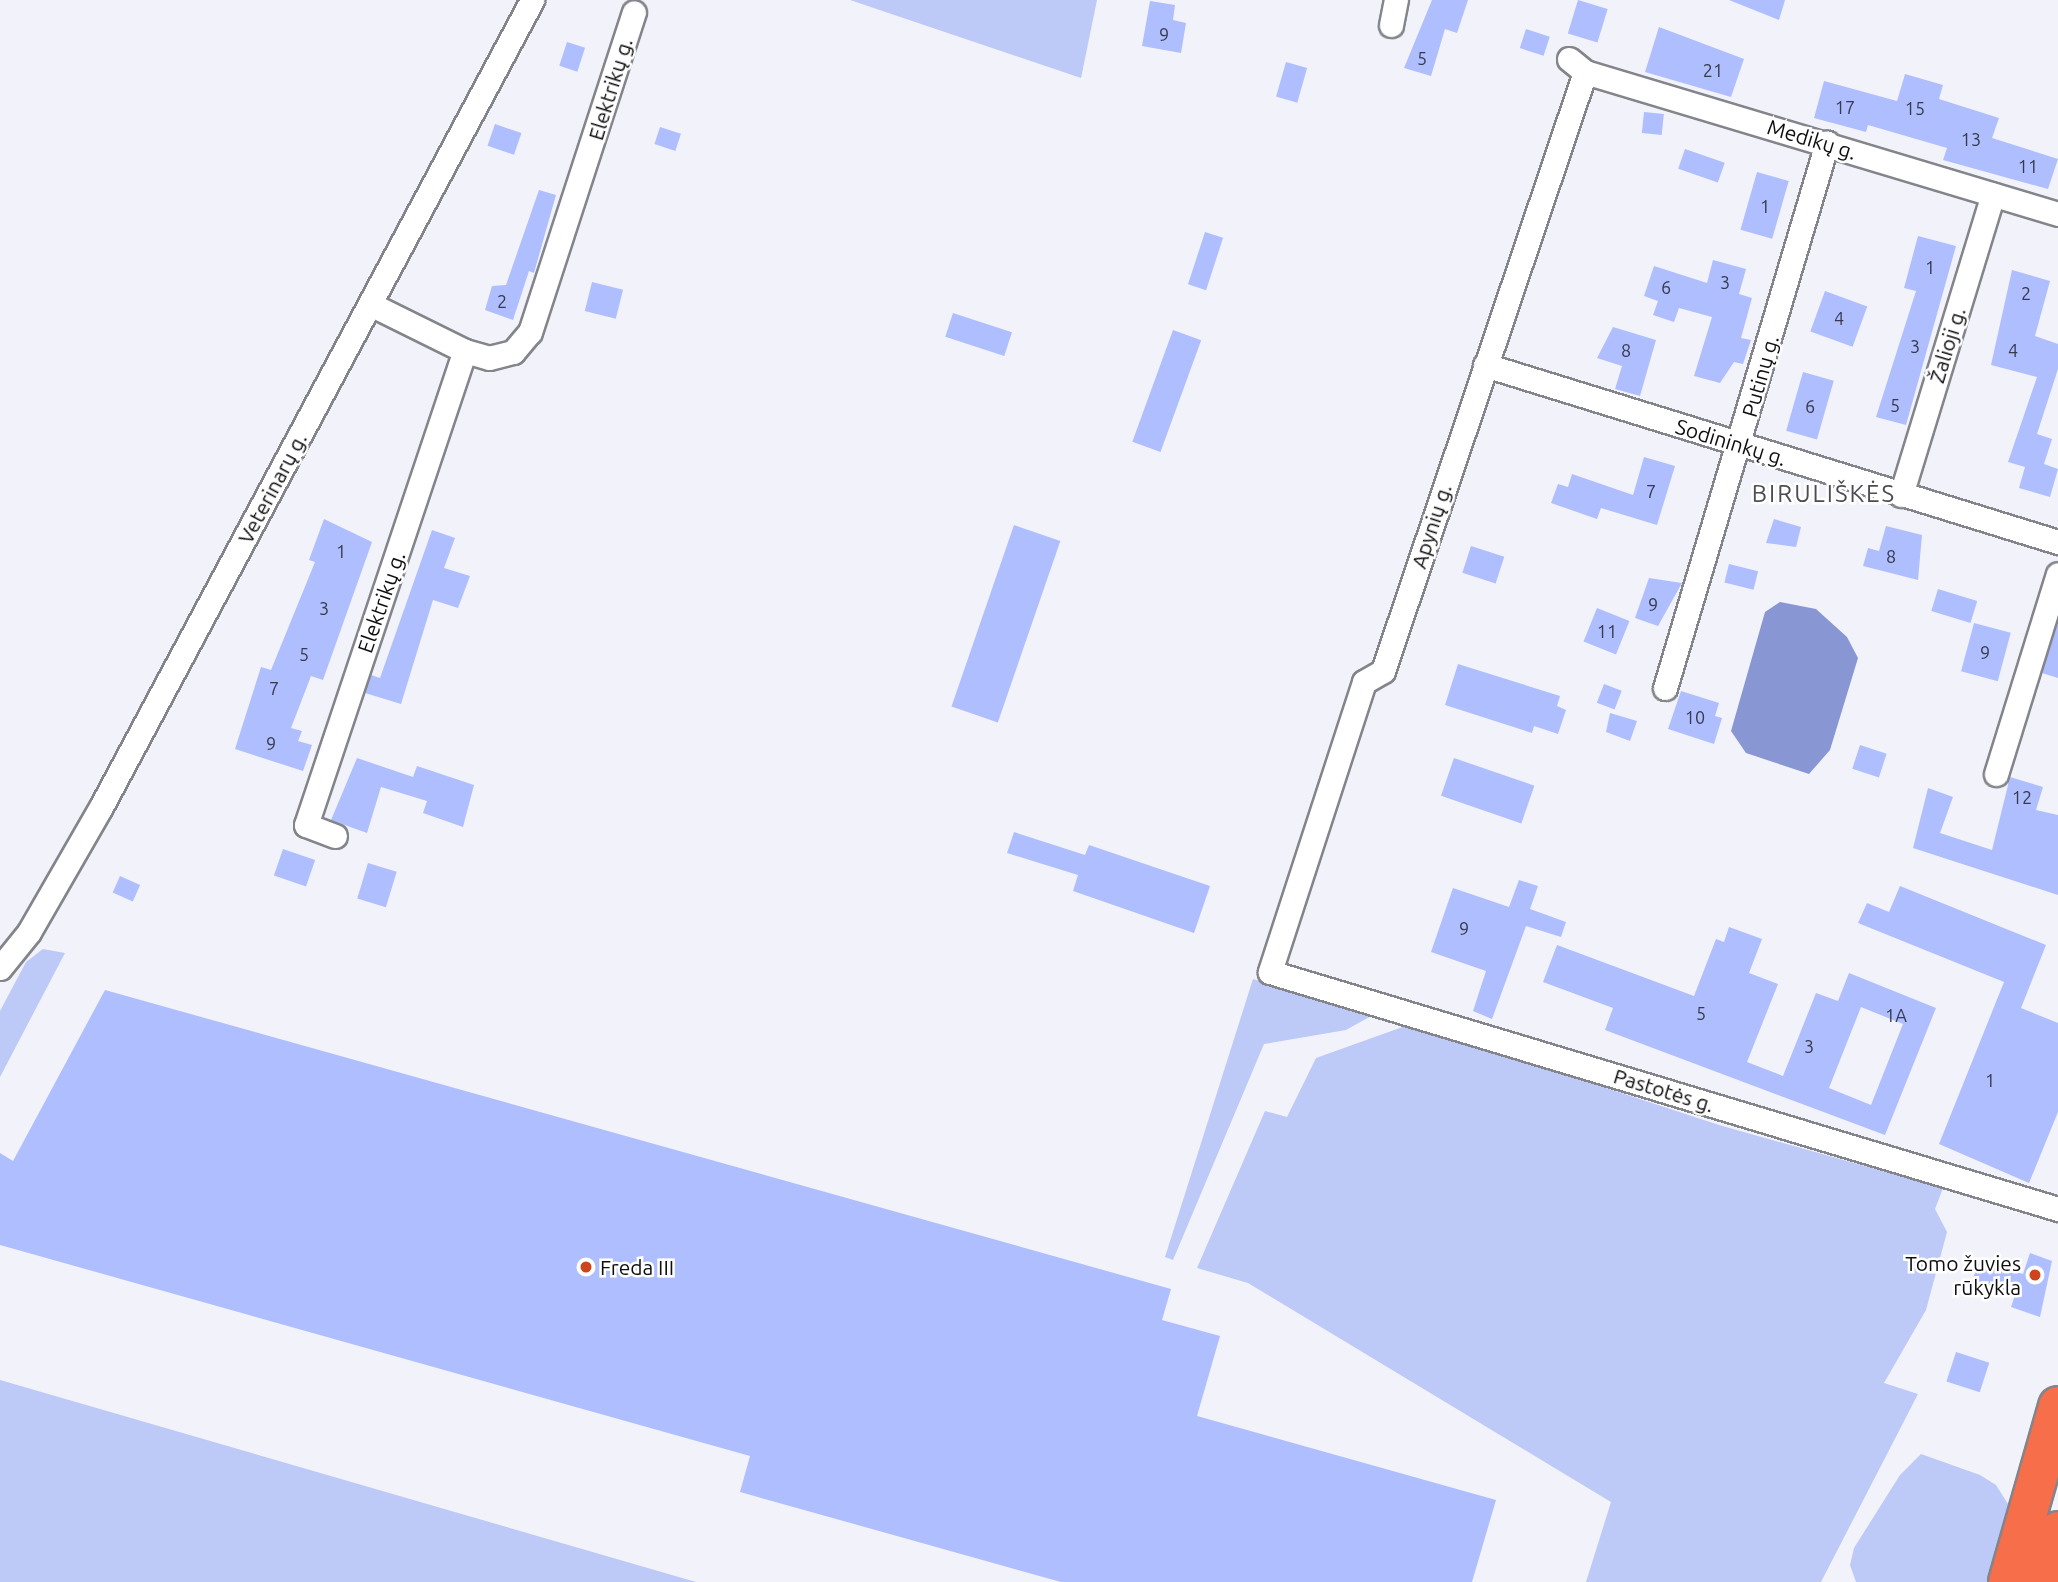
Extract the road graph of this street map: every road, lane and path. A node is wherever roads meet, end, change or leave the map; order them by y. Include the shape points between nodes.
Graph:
1 (532, 0) edge
2 (1396, 0) edge
3 (634, 12) dead end
4 (1391, 25) dead end
5 (1577, 65) joint
6 (1827, 143) junction
7 (1993, 195) junction
8 (2058, 214) edge
9 (370, 304) junction
10 (465, 351) junction
11 (1485, 365) junction
12 (1741, 445) junction
13 (1901, 495) junction
14 (2058, 542) edge
15 (2058, 574) edge
16 (1665, 688) dead end
17 (1996, 774) dead end
18 (335, 836) dead end
19 (0, 968) edge
20 (1270, 972) joint
21 (2058, 1209) edge
22 (2058, 1406) edge
23 (2058, 1531) edge
24 (2008, 1582) edge
25 (2043, 1582) edge

1 - 9 street, Veterinarų g.
2 - 4 street
3 - 10 street, Elektrikų g. via 530,332 513,352 489,358
5 - 6 street, Medikų g.
5 - 11 street, Apynių g.
6 - 7 street, Medikų g.
6 - 12 street, Putinų g.
7 - 8 street, Medikų g.
7 - 13 street, Žalioji g.
9 - 10 street, Elektrikų g.
9 - 19 street, Veterinarų g. via 101,807 29,932
10 - 18 street, Elektrikų g. via 306,825
11 - 12 street, Sodininkų g.
11 - 20 street, Apynių g. via 1383,671 1364,682
12 - 13 street, Sodininkų g.
12 - 16 street, Putinų g.
13 - 14 street, Sodininkų g.
15 - 17 street
20 - 21 street, Pastotės g.
22 - 24 highway
23 - 25 highway

